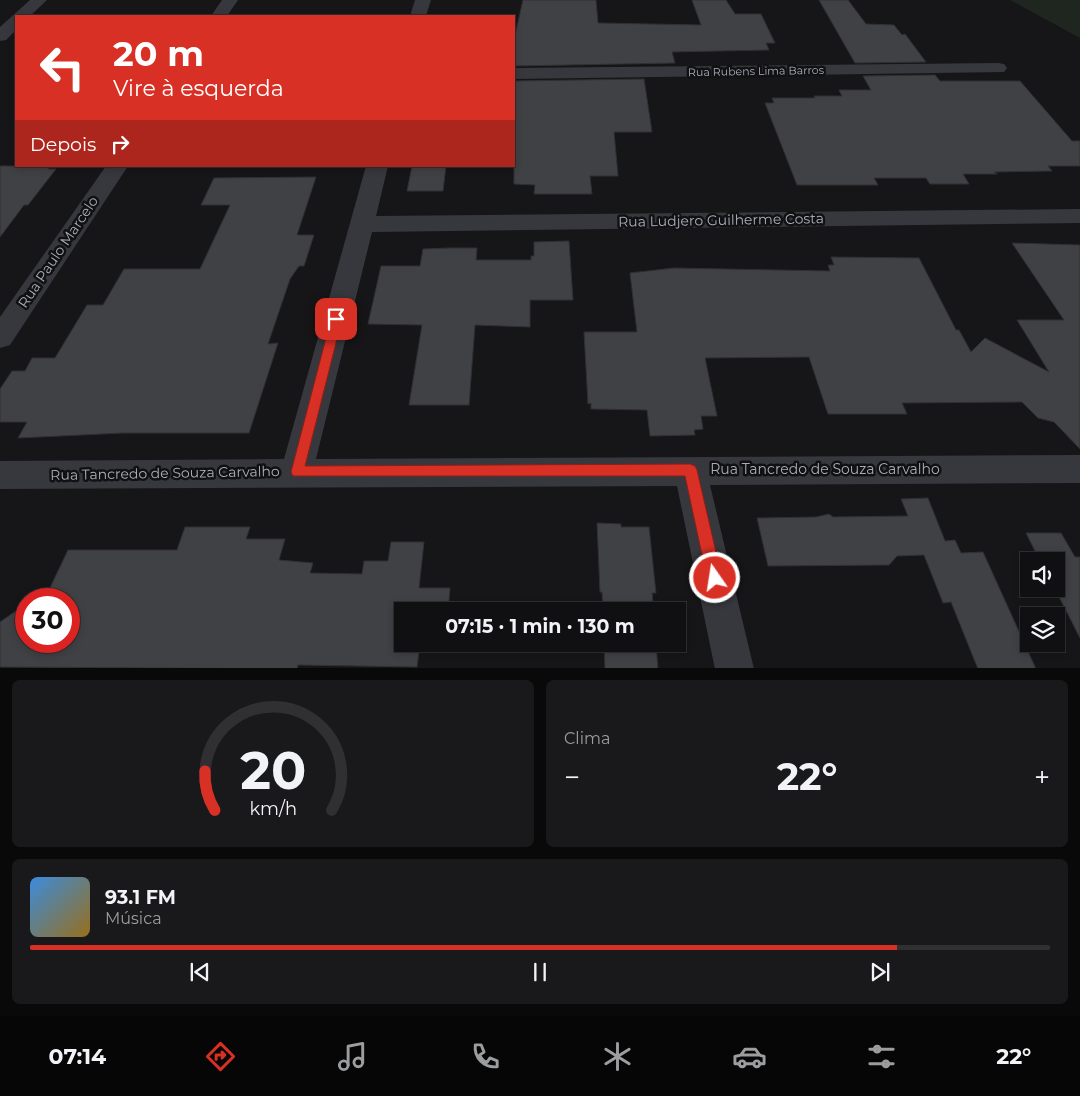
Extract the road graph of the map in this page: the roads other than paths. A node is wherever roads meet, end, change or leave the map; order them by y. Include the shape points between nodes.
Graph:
1 (39, 0) edge
2 (230, 0) edge
3 (422, 0) edge
4 (22, 15) edge
5 (220, 15) edge
6 (418, 15) edge
7 (15, 22) edge
8 (0, 36) edge
9 (998, 68) dead end
10 (515, 74) edge
11 (116, 167) edge
12 (377, 167) edge
13 (1080, 216) edge
14 (361, 224) junction
15 (0, 338) edge
16 (1080, 468) edge
17 (690, 470) junction
18 (297, 472) junction
19 (0, 475) edge
20 (735, 668) edge

1 - 4 street
2 - 5 street
3 - 6 street
7 - 8 street
9 - 10 street, Rua Rubens Lima Barros
11 - 15 street, Rua Paulo Marcelo
12 - 14 street
13 - 14 street, Rua Ludjero Guilherme Costa
14 - 18 street
16 - 17 street, Rua Tancredo de Souza Carvalho
17 - 18 street, Rua Tancredo de Souza Carvalho
17 - 20 street
18 - 19 street, Rua Tancredo de Souza Carvalho

